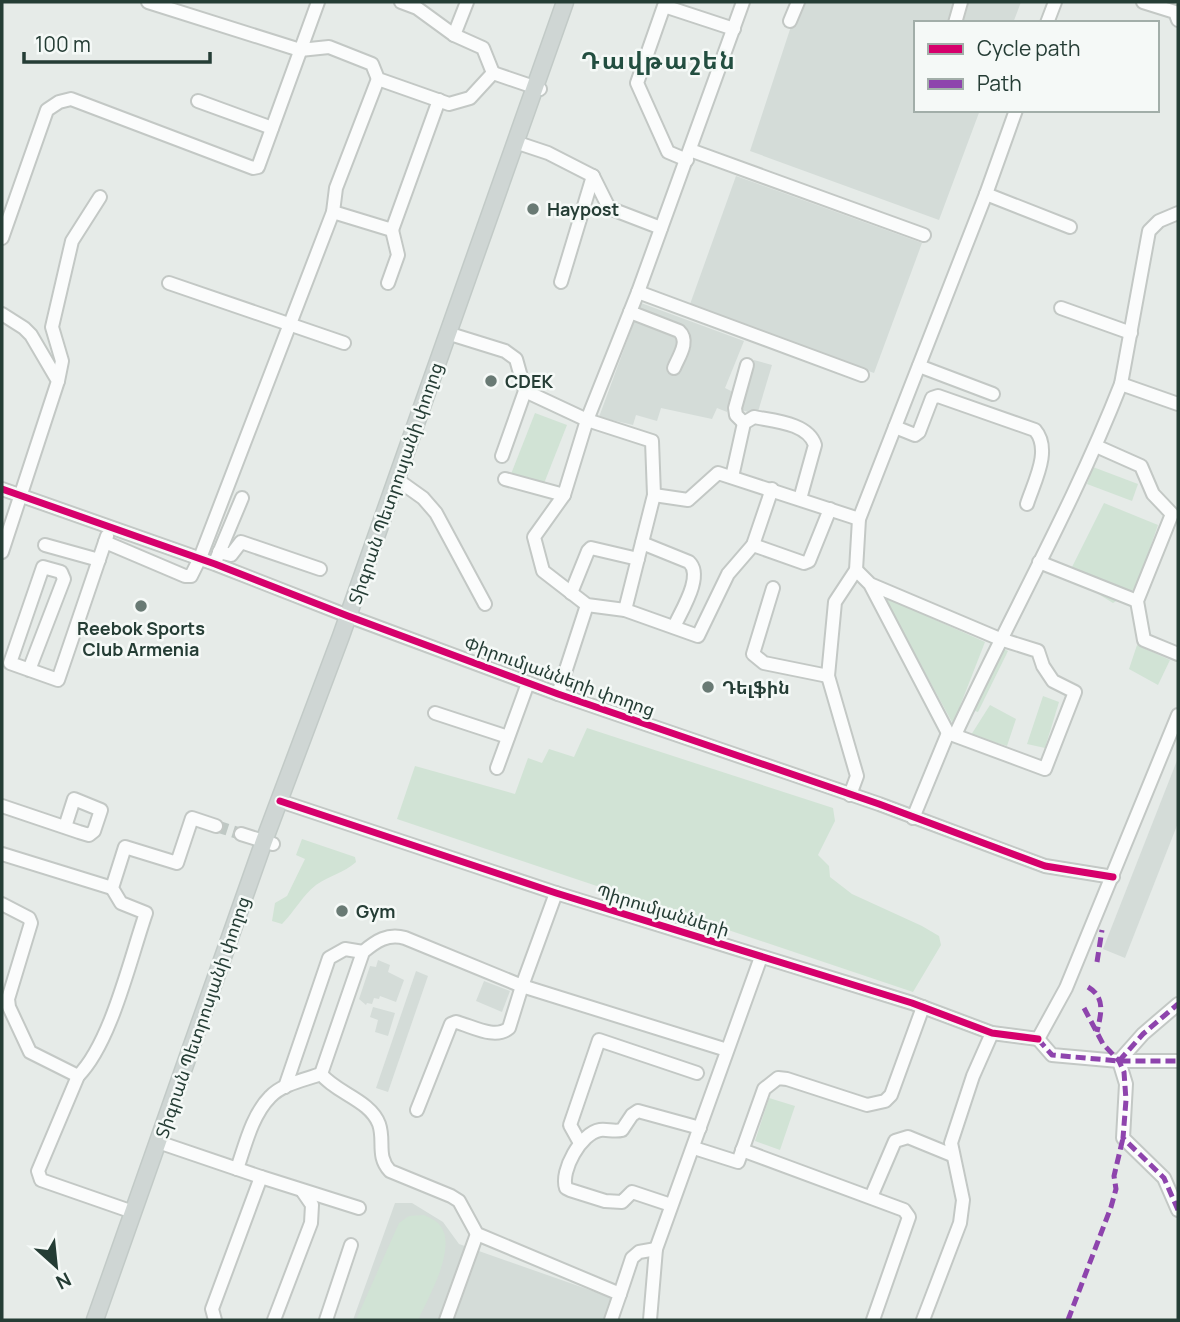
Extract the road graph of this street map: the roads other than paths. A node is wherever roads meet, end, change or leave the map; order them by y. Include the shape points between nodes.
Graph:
1 (148, 2) edge
2 (318, 2) edge
3 (401, 2) edge
4 (467, 2) edge
5 (565, 2) edge
6 (572, 2) edge
7 (743, 2) edge
8 (797, 2) edge
9 (961, 2) edge
10 (1055, 2) edge
11 (1143, 2) edge
12 (418, 5) edge
13 (1177, 11) edge
14 (790, 21) dead end
15 (956, 21) edge
16 (1048, 21) edge
17 (734, 29) junction
18 (454, 35) junction
19 (300, 50) junction
20 (493, 73) junction
21 (378, 79) junction
22 (537, 88) junction
23 (439, 100) junction
24 (198, 101) dead end
25 (1015, 112) edge
26 (272, 128) junction
27 (521, 144) junction
28 (689, 155) junction
29 (593, 176) junction
30 (986, 194) junction
31 (100, 197) dead end
32 (333, 212) junction
33 (1176, 218) edge
34 (1070, 227) dead end
35 (661, 228) junction
36 (392, 230) junction
37 (924, 235) dead end
38 (2, 238) edge
39 (561, 282) dead end
40 (388, 283) dead end
41 (169, 284) dead end
42 (638, 292) junction
43 (1061, 308) dead end
44 (630, 312) junction
45 (2, 314) edge
46 (288, 324) junction
47 (1130, 333) junction
48 (450, 334) junction
49 (344, 343) dead end
50 (747, 365) dead end
51 (919, 366) junction
52 (674, 368) dead end
53 (862, 375) dead end
54 (58, 381) junction
55 (1121, 384) junction
56 (525, 391) junction
57 (993, 394) dead end
58 (1178, 404) edge
59 (587, 420) junction
60 (744, 423) junction
61 (895, 427) junction
62 (1096, 446) junction
63 (502, 456) dead end
64 (732, 477) junction
65 (505, 479) dead end
66 (402, 483) junction
67 (2, 489) edge
68 (772, 489) junction
69 (564, 495) junction
70 (654, 495) junction
71 (22, 496) junction
72 (243, 498) dead end
73 (800, 499) junction
74 (1027, 504) dead end
75 (830, 509) junction
76 (859, 519) junction
77 (110, 527) junction
78 (105, 542) junction
79 (642, 543) junction
80 (45, 545) dead end
81 (753, 545) junction
82 (2, 552) edge
83 (200, 558) junction
84 (217, 558) junction
85 (638, 559) junction
86 (99, 560) junction
87 (1039, 562) junction
88 (320, 569) dead end
89 (856, 570) junction
90 (870, 584) junction
91 (773, 588) dead end
92 (571, 593) junction
93 (1137, 601) junction
94 (485, 604) dead end
95 (587, 605) junction
96 (625, 610) junction
97 (351, 618) junction
98 (674, 627) junction
99 (1000, 639) junction
100 (1178, 654) edge
101 (29, 670) junction
102 (828, 676) junction
103 (528, 683) junction
104 (558, 694) junction
105 (435, 713) dead end
106 (1178, 715) edge
107 (951, 734) junction
108 (508, 737) junction
109 (497, 768) dead end
110 (850, 795) junction
111 (284, 802) junction
112 (2, 806) edge
113 (913, 818) junction
114 (216, 826) tunnel mouth
115 (65, 827) dead end
116 (241, 834) tunnel mouth
117 (268, 843) junction
118 (2, 853) edge
119 (1113, 877) junction
120 (113, 888) junction
121 (556, 893) junction
122 (2, 904) edge
123 (363, 951) junction
124 (761, 957) junction
125 (522, 986) junction
126 (1178, 1004) edge
127 (923, 1007) junction
128 (992, 1033) junction
129 (1038, 1039) junction
130 (727, 1050) junction
131 (1178, 1060) edge
132 (1119, 1061) junction
133 (697, 1073) dead end
134 (321, 1074) junction
135 (78, 1076) junction
136 (285, 1087) junction
137 (417, 1110) dead end
138 (700, 1128) junction
139 (580, 1143) junction
140 (162, 1144) junction
141 (694, 1148) junction
142 (742, 1150) junction
143 (952, 1155) junction
144 (237, 1169) junction
145 (261, 1177) junction
146 (303, 1192) junction
147 (871, 1197) junction
148 (671, 1205) junction
149 (359, 1208) dead end
150 (1178, 1210) edge
151 (133, 1212) junction
152 (477, 1234) junction
153 (351, 1245) dead end
154 (656, 1249) junction
155 (620, 1294) junction
156 (95, 1320) edge
157 (107, 1320) edge
158 (215, 1320) edge
159 (274, 1320) edge
160 (326, 1320) edge
161 (446, 1320) edge
162 (611, 1320) edge
163 (650, 1320) edge
164 (873, 1320) edge
165 (923, 1320) edge

1 - 19 street
2 - 19 street
3 - 12 street
4 - 18 street
5 - 22 main road, Տիգրան Պետրոսյանի փողոց
6 - 22 main road, Տիգրան Պետրոսյանի փողոց
7 - 17 street
8 - 14 street
9 - 15 street
10 - 16 street
11 - 13 street
12 - 18 street
17 - 28 street
17 - 28 street via 664,6 637,83 668,152
18 - 20 street via 483,48
19 - 21 street via 329,47 372,64
19 - 26 street
20 - 22 street
20 - 23 street via 470,98 449,104
21 - 23 street
21 - 32 street via 336,188
22 - 27 main road, Տիգրան Պետրոսյանի փողոց
22 - 48 main road, Տիգրան Պետրոսյանի փողոց
23 - 36 street
24 - 26 street
25 - 30 street
26 - 38 street via 258,167 253,168 71,99 60,102 47,110
27 - 29 street
27 - 48 main road, Տիգրան Պետրոսյանի փողոց
28 - 35 street
28 - 37 street
29 - 35 street via 609,208
29 - 39 street
30 - 34 street
30 - 51 street
31 - 54 street via 72,242 52,327 62,361
32 - 36 street
32 - 46 street
33 - 47 street via 1153,225 1149,231
35 - 42 street
36 - 40 street via 398,255
41 - 46 street
42 - 44 street
42 - 53 street
43 - 47 street
44 - 52 street via 684,335
44 - 59 street
45 - 54 street via 30,335
46 - 49 street
46 - 83 street
47 - 55 street
48 - 56 street via 505,351 516,359
48 - 66 main road, Տիգրան Պետրոսյանի փողոց
48 - 97 main road, Տիգրան Պետրոսյանի փողոց
50 - 60 street via 735,408
51 - 57 street
51 - 61 street
54 - 71 street
55 - 58 street
55 - 62 street
56 - 59 street
56 - 63 street
59 - 69 street
59 - 70 street via 652,441
60 - 64 street
60 - 73 street via 754,417 809,433 816,445
61 - 74 street via 915,435 932,398 938,396 1035,430 1044,447
61 - 76 street
62 - 87 street
62 - 93 street via 1141,466 1153,494 1172,514
64 - 68 street
64 - 70 street via 718,473 688,500
65 - 69 street
66 - 94 street via 436,513
66 - 97 main road, Տիգրան Պետրոսյանի փողոց
67 - 71 street, Փիրումյանների փողոց
68 - 73 street
68 - 81 street
69 - 92 street via 534,537 543,570
70 - 79 street
71 - 77 street, Փիրումյանների փողոց
71 - 82 street
72 - 84 street
73 - 75 street
75 - 76 street
75 - 81 street via 809,561
76 - 89 street
77 - 78 street
77 - 83 street, Փիրումյանների փողոց
78 - 83 street via 185,576 191,576
78 - 86 street
79 - 85 street
79 - 98 street via 693,566 695,579
80 - 86 street
81 - 98 street via 728,574 698,636
83 - 84 street, Փիրումյանների փողոց
84 - 88 street via 231,555 241,542
84 - 97 street, Փիրումյանների փողոց
85 - 92 street via 591,548
85 - 96 street
86 - 101 street via 58,680
87 - 93 street
87 - 99 street
89 - 90 street
89 - 102 street via 835,602
90 - 99 street
90 - 107 street
91 - 102 street via 753,654 764,663
92 - 95 street
93 - 100 street via 1144,640
95 - 96 street
95 - 104 street
96 - 98 street
97 - 103 street, Փիրումյանների փողոց
97 - 111 main road, Տիգրան Պետրոսյանի փողոց
99 - 107 street
99 - 107 street via 1038,651 1042,667 1053,681 1075,692 1045,769
101 - 101 street via 64,579 61,572 43,568 10,663
102 - 110 street via 857,776
103 - 104 street, Փիրումյանների փողոց
103 - 108 street
104 - 110 street, Փիրումյանների փողոց
105 - 108 street
106 - 119 street
107 - 113 street
108 - 109 street
110 - 113 street, Փիրումյանների փողոց
111 - 117 main road, Տիգրան Պետրոսյանի փողոց
111 - 121 street, Պիրումյանների
112 - 115 street
113 - 119 street, Փիրումյանների փողոց via 1045,866
114 - 120 street via 192,818 177,863 125,847
116 - 117 street
117 - 140 main road, Տիգրան Պետրոսյանի փողոց
118 - 120 street
119 - 129 street via 1066,988
120 - 135 street via 121,903 146,913 104,1037
121 - 124 street, Պիրումյանների
121 - 125 street
122 - 135 street via 32,923 8,999 22,1037 36,1057
123 - 125 street via 396,935
123 - 134 street
123 - 136 street via 345,949 329,958
124 - 127 street, Պիրումյանների
124 - 130 street
125 - 130 street
125 - 137 street via 504,1033 451,1024
126 - 132 street
127 - 128 street, Պիրումյանների
127 - 142 street via 886,1101 867,1105 778,1078 764,1089
128 - 129 street, Պիրումյանների
128 - 143 street via 958,1117
129 - 132 street via 1052,1055
130 - 138 street
131 - 132 street
132 - 150 street via 1126,1084 1123,1138 1164,1178
133 - 139 street via 599,1040 570,1125
134 - 136 street
134 - 152 street via 368,1109 379,1124 380,1153 390,1171 458,1201
135 - 151 street via 38,1175 41,1180
136 - 144 street via 270,1096 259,1111
138 - 139 street via 638,1111 622,1130 596,1131
138 - 141 street
139 - 148 street via 564,1181 566,1188 622,1202 632,1192
140 - 144 street
140 - 151 main road, Տիգրան Պետրոսյանի փողոց
140 - 157 main road, Տիգրան Պետրոսյանի փողոց
141 - 142 street via 738,1162
141 - 148 street
142 - 147 street
143 - 147 street via 900,1137
143 - 165 street via 963,1200 960,1223
144 - 145 street
145 - 146 street
145 - 158 street via 212,1309
146 - 149 street
146 - 159 street via 312,1205 310,1223
147 - 164 street via 904,1210 909,1217
148 - 154 street
151 - 156 main road, Տիգրան Պետրոսյանի փողոց
152 - 155 street
152 - 161 street
153 - 160 street
154 - 155 street via 632,1258
154 - 163 street
155 - 162 street

